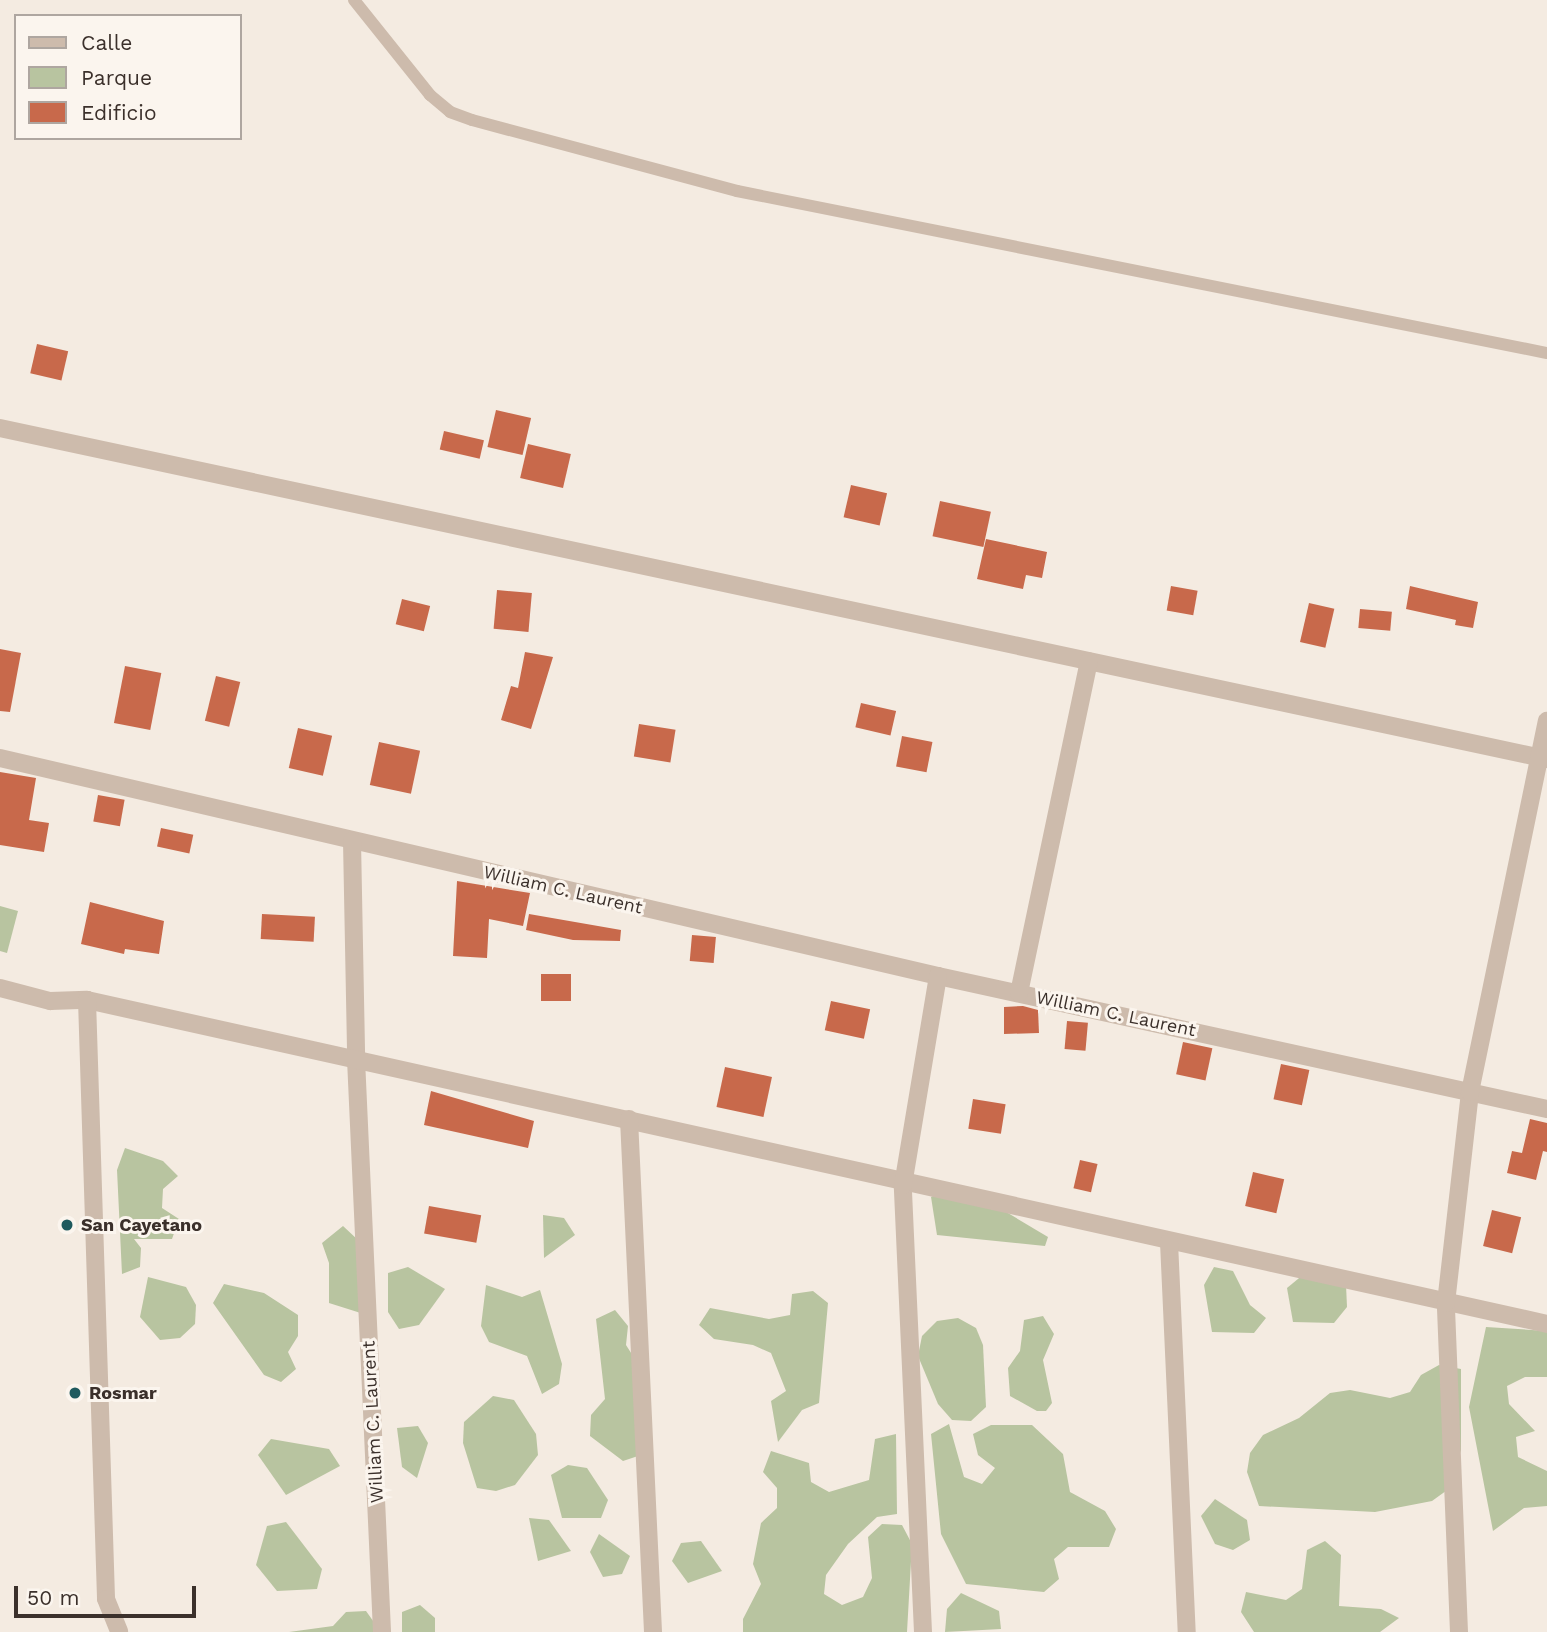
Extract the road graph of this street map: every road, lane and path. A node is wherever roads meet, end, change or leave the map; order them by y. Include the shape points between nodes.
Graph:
1 (354, 0) edge
2 (1547, 353) edge
3 (0, 428) edge
4 (1089, 661) junction
5 (1547, 721) edge
6 (0, 758) edge
7 (1544, 758) edge
8 (352, 841) junction
9 (938, 976) junction
10 (0, 988) edge
11 (1019, 993) junction
12 (87, 1000) junction
13 (356, 1059) junction
14 (1470, 1092) junction
15 (1547, 1109) edge
16 (629, 1119) junction
17 (904, 1185) junction
18 (1169, 1242) junction
19 (1446, 1303) junction
20 (1547, 1324) edge
21 (119, 1632) edge
22 (382, 1632) edge
23 (653, 1632) edge
24 (923, 1632) edge
25 (1187, 1632) edge
26 (1459, 1632) edge

1 - 2 lane via 430,95 450,112 472,120 737,191
3 - 4 street
4 - 7 street
4 - 11 street
5 - 7 street
6 - 8 street
7 - 14 street
8 - 9 street, William C. Laurent
8 - 13 street, William C. Laurent
9 - 11 street, William C. Laurent
9 - 17 street
10 - 12 street via 50,1001
11 - 14 street, William C. Laurent
12 - 13 street
12 - 21 street via 106,1599
13 - 16 street
13 - 22 street, William C. Laurent
14 - 15 street, William C. Laurent
14 - 19 street
16 - 17 street
16 - 23 street
17 - 18 street
17 - 24 street
18 - 19 street
18 - 25 street
19 - 20 street
19 - 26 street

